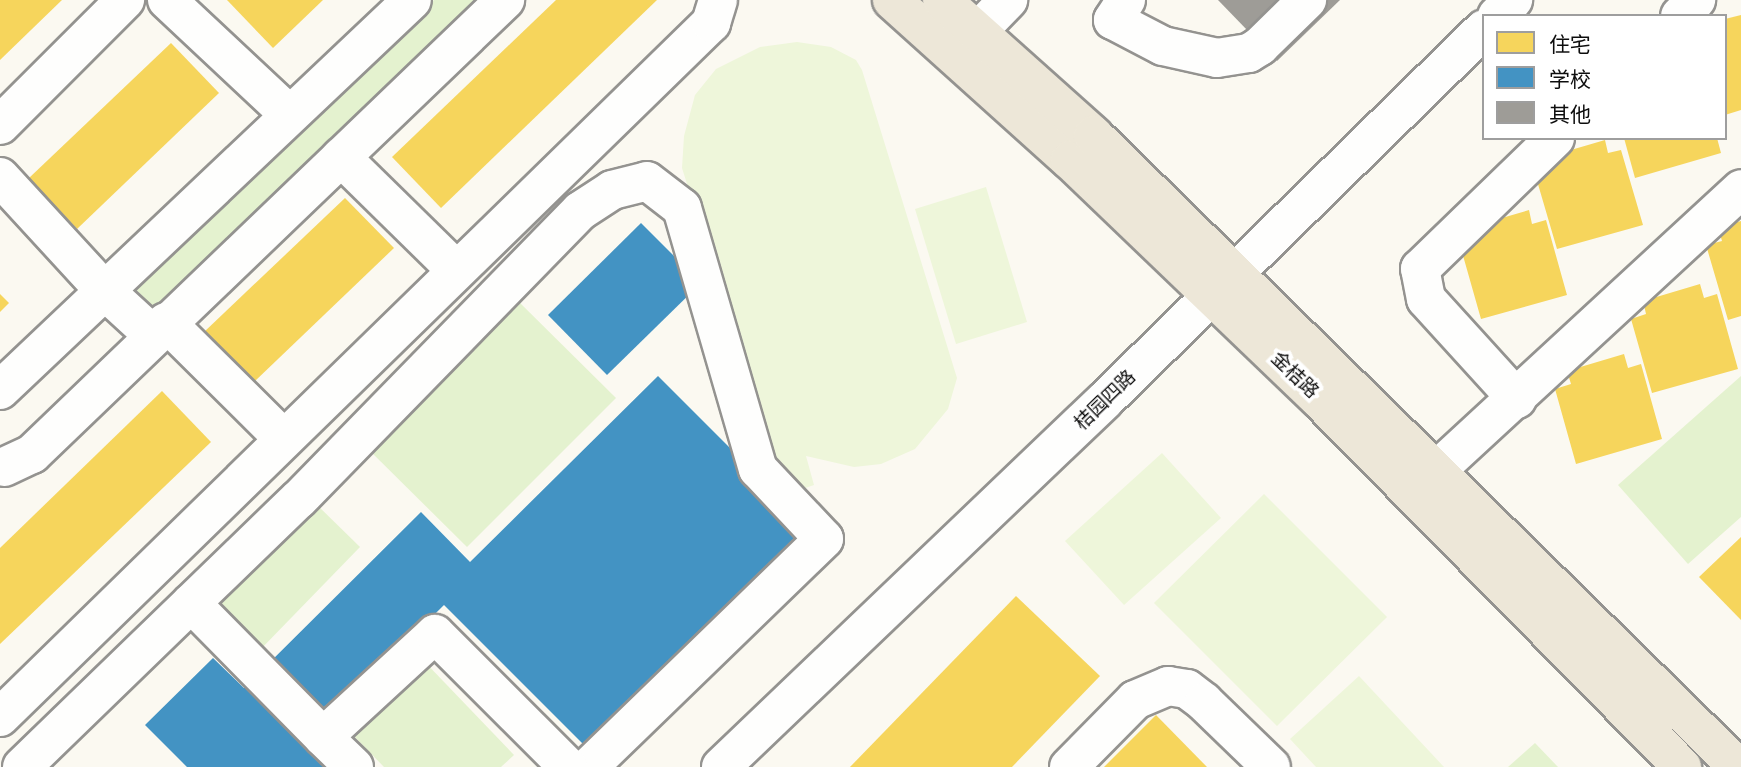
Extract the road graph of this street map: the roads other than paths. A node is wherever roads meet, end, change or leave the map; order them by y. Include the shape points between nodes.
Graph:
1 (125, 0) edge
2 (167, 0) edge
3 (412, 0) edge
4 (505, 0) edge
5 (718, 0) edge
6 (892, 0) edge
7 (942, 0) edge
8 (1008, 0) edge
9 (1307, 0) edge
10 (1513, 0) edge
11 (1696, 0) edge
12 (1119, 10) edge
13 (1499, 14) edge
14 (1682, 14) edge
15 (1482, 31) edge
16 (977, 32) junction
17 (290, 114) junction
18 (0, 125) edge
19 (1553, 140) edge
20 (341, 157) junction
21 (0, 177) edge
22 (1741, 188) edge
23 (456, 270) junction
24 (1224, 284) junction
25 (104, 290) junction
26 (160, 329) junction
27 (0, 390) edge
28 (1517, 399) junction
29 (282, 438) junction
30 (1, 464) edge
31 (1437, 470) junction
32 (191, 603) junction
33 (0, 717) edge
34 (323, 737) junction
35 (22, 767) edge
36 (354, 767) edge
37 (568, 767) edge
38 (589, 767) edge
39 (721, 767) edge
40 (1069, 767) edge
41 (1271, 767) edge
42 (1682, 767) edge
43 (1738, 767) edge

1 - 18 street
2 - 17 street
3 - 17 street
4 - 20 street
5 - 23 street via 711,23
6 - 24 main road, 金桔路 via 1070,160
7 - 16 main road
8 - 16 street
9 - 12 street via 1260,46 1233,57 1191,54 1163,46
10 - 13 street
11 - 14 street
15 - 24 street, 桔园四路
16 - 24 main road
17 - 25 street
19 - 28 street via 1420,269 1426,299
20 - 23 street
20 - 26 street
21 - 25 street
22 - 28 street
23 - 29 street
24 - 31 main road
24 - 39 street, 桔园四路
24 - 42 main road, 金桔路
25 - 26 street
25 - 27 street
26 - 29 street
26 - 30 street via 32,454
28 - 31 street
29 - 33 street
31 - 43 main road
32 - 34 street
32 - 35 street
32 - 38 street via 580,212 612,190 647,181 682,208 758,470 824,538
34 - 36 street
34 - 37 street via 435,634
40 - 41 street via 1135,700 1168,686 1187,689 1204,702

